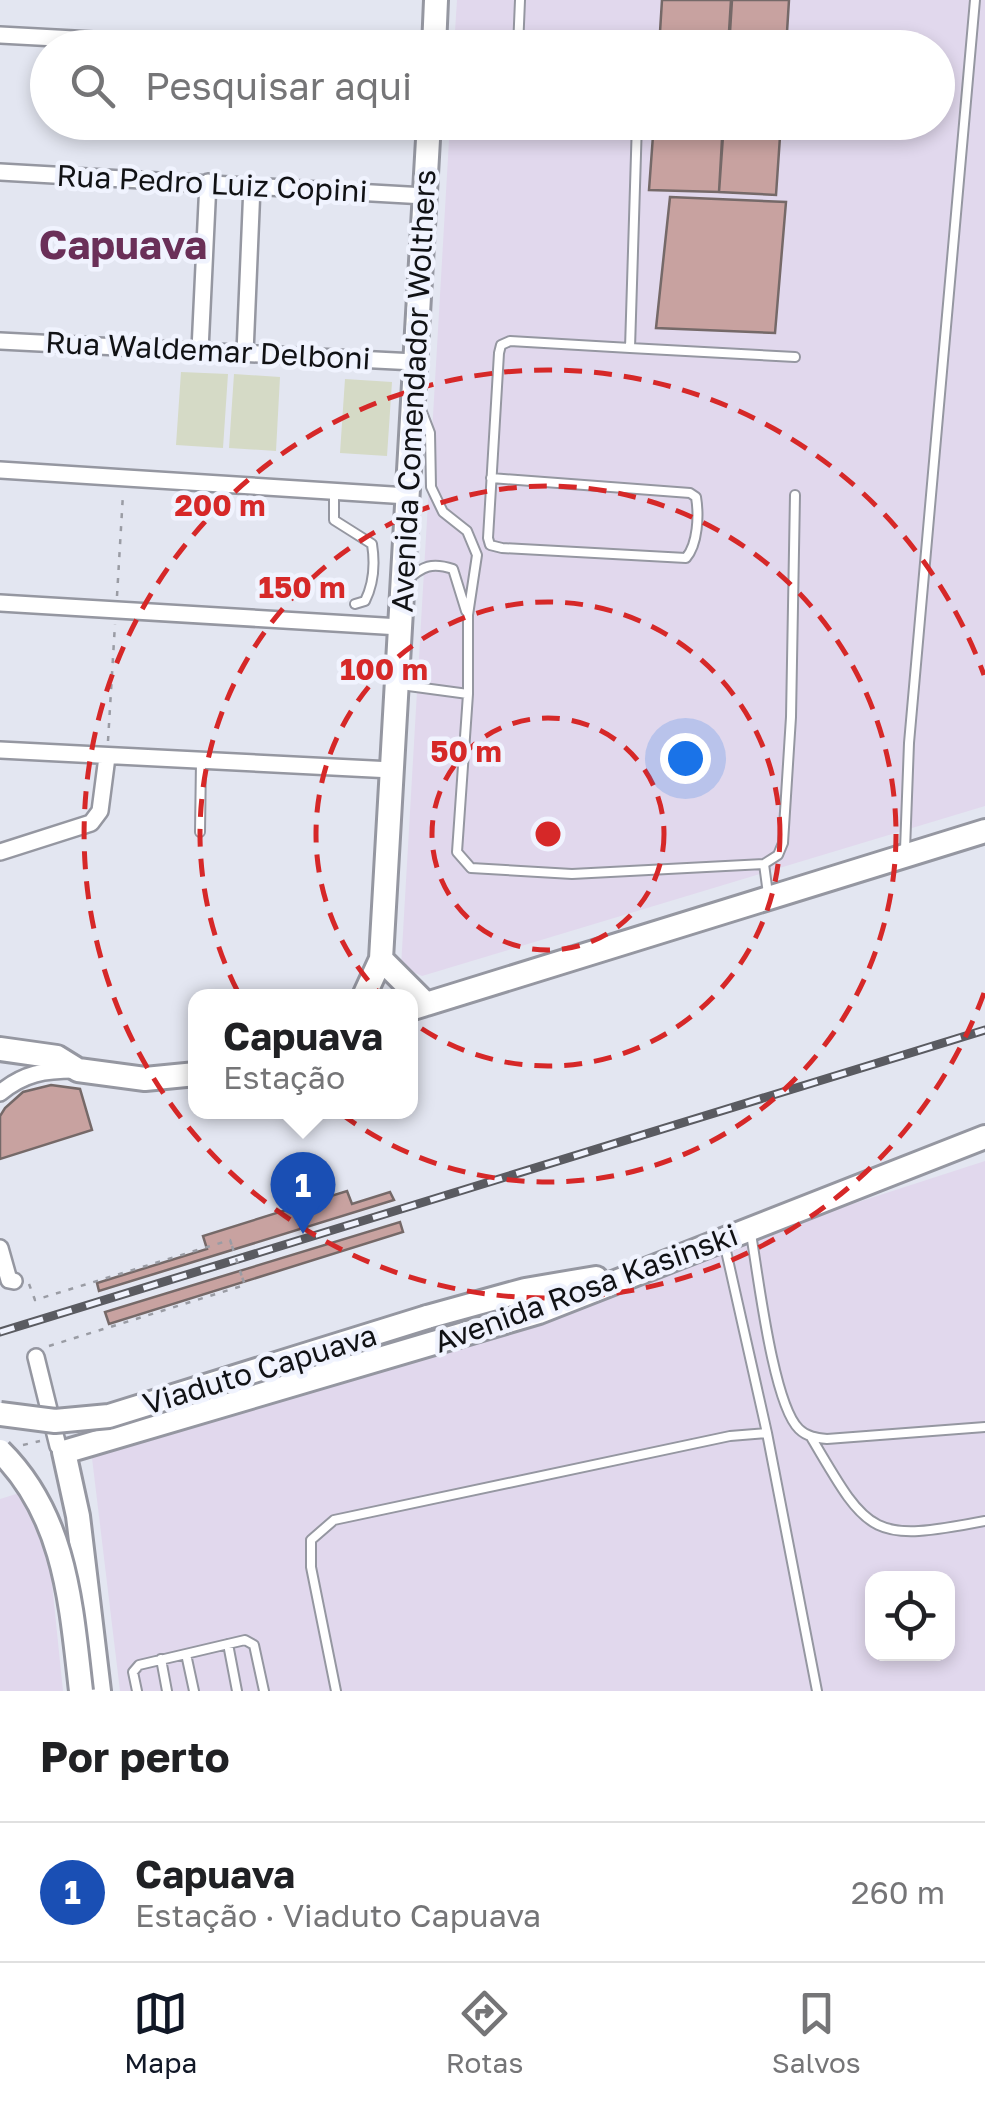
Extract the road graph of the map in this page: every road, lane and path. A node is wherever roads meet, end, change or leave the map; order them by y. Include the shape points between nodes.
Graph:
1 (436, 0) edge
2 (520, 0) edge
3 (975, 0) edge
4 (435, 30) edge
5 (519, 30) edge
6 (0, 35) edge
7 (30, 37) edge
8 (428, 140) edge
9 (637, 140) edge
10 (0, 172) edge
11 (208, 182) junction
12 (252, 186) junction
13 (425, 196) junction
14 (0, 341) edge
15 (630, 348) junction
16 (200, 350) junction
17 (245, 353) junction
18 (795, 357) dead end
19 (415, 362) junction
20 (413, 400) junction
21 (0, 470) edge
22 (492, 478) junction
23 (334, 491) junction
24 (795, 495) dead end
25 (408, 496) junction
26 (402, 584) junction
27 (0, 603) edge
28 (355, 604) dead end
29 (468, 615) junction
30 (400, 627) junction
31 (396, 684) junction
32 (468, 694) junction
33 (0, 750) edge
34 (107, 758) junction
35 (202, 762) junction
36 (392, 770) junction
37 (985, 830) edge
38 (200, 832) dead end
39 (0, 852) edge
40 (904, 855) junction
41 (764, 864) junction
42 (768, 899) junction
43 (380, 960) junction
44 (367, 989) edge
45 (403, 989) edge
46 (418, 1007) edge
47 (0, 1048) edge
48 (78, 1070) junction
49 (188, 1076) edge
50 (0, 1092) edge
51 (985, 1137) edge
52 (750, 1230) junction
53 (723, 1240) junction
54 (0, 1248) edge
55 (634, 1272) junction
56 (21, 1280) joint
57 (40, 1352) joint
58 (0, 1414) edge
59 (985, 1427) edge
60 (767, 1433) junction
61 (812, 1437) junction
62 (60, 1445) junction
63 (8, 1449) edge
64 (985, 1521) edge
65 (228, 1644) junction
66 (186, 1654) junction
67 (161, 1660) junction
68 (81, 1691) edge
69 (99, 1691) edge
70 (137, 1691) edge
71 (167, 1691) edge
72 (194, 1691) edge
73 (237, 1691) edge
74 (264, 1691) edge
75 (336, 1691) edge
76 (817, 1691) edge

1 - 4 main road
2 - 5 lane
3 - 40 lane
6 - 7 street
8 - 13 main road, Avenida Comendador Wolthers
9 - 15 lane
10 - 11 street, Rua Pedro Luiz Copini
11 - 12 street, Rua Pedro Luiz Copini
11 - 16 street
12 - 13 street, Rua Pedro Luiz Copini
12 - 17 street
13 - 19 main road, Avenida Comendador Wolthers
14 - 16 street, Rua Waldemar Delboni
15 - 18 lane
15 - 22 lane via 501,345
16 - 17 street, Rua Waldemar Delboni
17 - 19 street, Rua Waldemar Delboni
19 - 20 main road, Avenida Comendador Wolthers
20 - 25 main road, Avenida Comendador Wolthers
20 - 29 lane via 430,433 431,487 444,512 467,531 477,555
21 - 23 street
22 - 22 lane via 490,545 677,560 694,549 698,505 690,493
23 - 25 street
23 - 28 lane via 334,520 372,544 369,593
24 - 41 lane via 783,843
25 - 26 main road, Avenida Comendador Wolthers
26 - 29 lane via 422,567 453,570
26 - 30 main road, Avenida Comendador Wolthers
27 - 30 street
29 - 32 lane
30 - 31 main road, Avenida Comendador Wolthers
31 - 32 lane
31 - 36 main road, Avenida Comendador Wolthers
32 - 41 lane via 458,852 471,868 572,874
33 - 34 street
34 - 35 street
34 - 39 street via 100,811 91,824
35 - 36 street
35 - 38 lane
36 - 43 main road, Avenida Comendador Wolthers
37 - 40 main road
40 - 42 main road
41 - 42 lane
42 - 46 main road
43 - 44 main road, Avenida Comendador Wolthers
43 - 45 main road
47 - 48 main road via 57,1056
48 - 49 main road via 170,1080
48 - 50 street via 44,1070
51 - 52 main road, Avenida Rosa Kasinski
52 - 53 main road, Avenida Rosa Kasinski
52 - 61 lane via 784,1402 798,1428
53 - 55 main road, Avenida Rosa Kasinski
53 - 60 lane
54 - 56 street via 9,1280
55 - 58 main road, Viaduto Capuava, bridge via 526,1290 109,1416 55,1421
55 - 62 main road, Avenida Rosa Kasinski via 539,1312
56 - 57 path, bridge via 35,1300 230,1240 245,1285
57 - 62 street
59 - 61 lane
60 - 75 lane via 334,1520 312,1540 311,1567
60 - 76 lane
61 - 64 lane via 845,1496 891,1532 914,1535
62 - 63 path
62 - 69 main road via 78,1516
63 - 68 main road, bridge via 63,1560
65 - 66 lane
65 - 73 lane
65 - 74 lane via 254,1645
66 - 67 lane
66 - 72 lane
67 - 70 lane via 135,1668
67 - 71 lane

